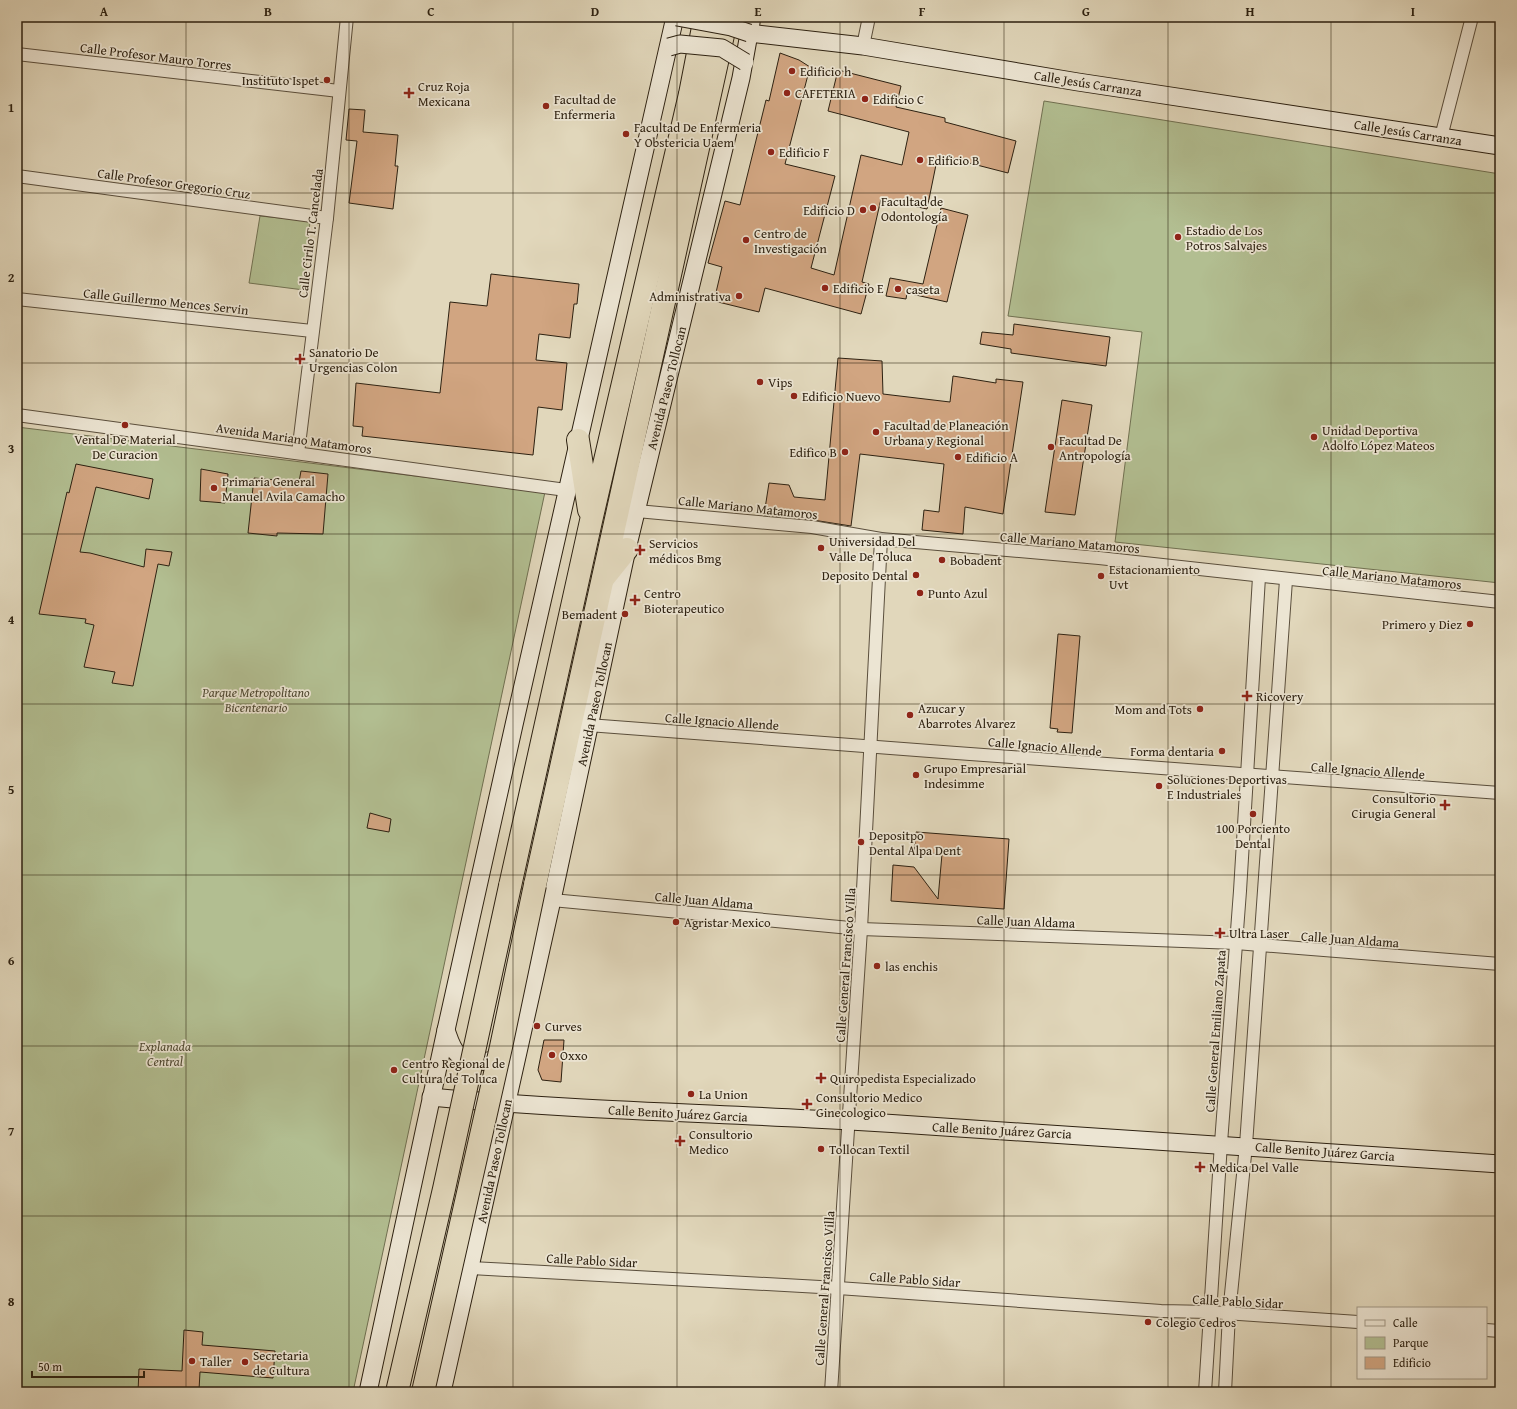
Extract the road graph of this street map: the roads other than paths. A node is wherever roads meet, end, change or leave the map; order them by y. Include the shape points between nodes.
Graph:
1 (347, 17) edge
2 (676, 17) edge
3 (705, 17) edge
4 (727, 17) edge
5 (869, 17) edge
6 (1472, 17) edge
7 (751, 25) edge
8 (863, 46) junction
9 (669, 47) junction
10 (17, 54) edge
11 (745, 62) junction
12 (339, 91) junction
13 (1441, 137) junction
14 (1500, 146) edge
15 (17, 176) edge
16 (327, 218) junction
17 (17, 299) edge
18 (312, 331) junction
19 (17, 415) edge
20 (578, 440) junction
21 (298, 453) junction
22 (566, 490) junction
23 (637, 511) junction
24 (591, 521) junction
25 (881, 539) junction
26 (627, 549) junction
27 (1259, 577) junction
28 (1286, 580) junction
29 (600, 583) junction
30 (1500, 602) edge
31 (588, 725) junction
32 (872, 745) junction
33 (1247, 776) junction
34 (1272, 778) junction
35 (1500, 793) edge
36 (552, 900) junction
37 (861, 929) junction
38 (1236, 943) junction
39 (1260, 946) junction
40 (1500, 964) edge
41 (446, 1030) junction
42 (520, 1047) junction
43 (431, 1097) junction
44 (506, 1104) junction
45 (848, 1121) junction
46 (1221, 1143) junction
47 (1246, 1145) junction
48 (1500, 1164) edge
49 (471, 1268) junction
50 (838, 1288) junction
51 (1210, 1312) junction
52 (1229, 1314) junction
53 (1357, 1322) edge
54 (1487, 1330) edge
55 (1500, 1331) edge
56 (368, 1392) edge
57 (397, 1392) edge
58 (423, 1392) edge
59 (442, 1392) edge
60 (830, 1392) edge
61 (1205, 1392) edge
62 (1225, 1392) edge

1 - 12 street, Calle Cirilo T. Cancelada
2 - 7 main road, Calle Jesús Carranza, bridge via 731,27
2 - 9 main road
3 - 24 highway via 690,94
4 - 29 highway, Avenida Paseo Tollocan
5 - 8 street
6 - 13 street
7 - 8 main road, Calle Jesús Carranza
7 - 11 main road, Avenida Paseo Tollocan
8 - 13 main road, Calle Jesús Carranza
9 - 11 main road, bridge via 684,44 722,48
9 - 20 main road
10 - 12 street, Calle Profesor Mauro Torres
11 - 23 main road, Avenida Paseo Tollocan
12 - 16 street, Calle Cirilo T. Cancelada
13 - 14 main road, Calle Jesús Carranza
15 - 16 street, Calle Profesor Gregorio Cruz
16 - 18 street, Calle Cirilo T. Cancelada
17 - 18 street, Calle Guillermo Mences Servin
18 - 21 street, Calle Cirilo T. Cancelada
19 - 21 street, Avenida Mariano Matamoros
20 - 22 main road
20 - 24 highway
21 - 22 street, Avenida Mariano Matamoros
22 - 41 main road
23 - 25 street, Calle Mariano Matamoros via 812,527
23 - 26 main road, Avenida Paseo Tollocan
24 - 57 highway, bridge
25 - 27 street, Calle Mariano Matamoros via 1099,558
25 - 32 street, Calle General Francisco Villa
26 - 29 highway
26 - 31 main road, Avenida Paseo Tollocan
27 - 28 street, Calle Mariano Matamoros
27 - 33 street, Calle General Emiliano Zapata
28 - 30 street, Calle Mariano Matamoros
28 - 34 street
29 - 58 highway, Avenida Paseo Tollocan, bridge via 501,1047
31 - 32 street, Calle Ignacio Allende
31 - 36 main road, Avenida Paseo Tollocan
32 - 33 street, Calle Ignacio Allende
32 - 37 street, Calle General Francisco Villa
33 - 34 street, Calle Ignacio Allende
33 - 38 street, Calle General Emiliano Zapata
34 - 35 street, Calle Ignacio Allende
34 - 39 street
36 - 37 street, Calle Juan Aldama
36 - 42 main road, Avenida Paseo Tollocan
37 - 38 street, Calle Juan Aldama
37 - 45 street, Calle General Francisco Villa
38 - 39 street, Calle Juan Aldama
38 - 46 street, Calle General Emiliano Zapata
39 - 40 street, Calle Juan Aldama
39 - 47 street
41 - 42 main road via 450,1044 458,1055 469,1060 490,1061
41 - 43 main road
42 - 44 main road, Avenida Paseo Tollocan
43 - 44 main road, Calle Benito Juárez Garcia
43 - 56 main road
44 - 45 main road, Calle Benito Juárez Garcia
44 - 49 main road, Avenida Paseo Tollocan
45 - 46 main road, Calle Benito Juárez Garcia
45 - 50 street, Calle General Francisco Villa
46 - 47 main road, Calle Benito Juárez Garcia
46 - 51 street, Calle General Emiliano Zapata
47 - 48 main road, Calle Benito Juárez Garcia
47 - 52 street
49 - 50 street, Calle Pablo Sidar
49 - 59 main road, Avenida Paseo Tollocan
50 - 51 street, Calle Pablo Sidar via 1153,1311
50 - 60 street, Calle General Francisco Villa
51 - 52 street, Calle Pablo Sidar
51 - 61 street, Calle General Emiliano Zapata
52 - 53 street, Calle Pablo Sidar
52 - 62 street
54 - 55 street

